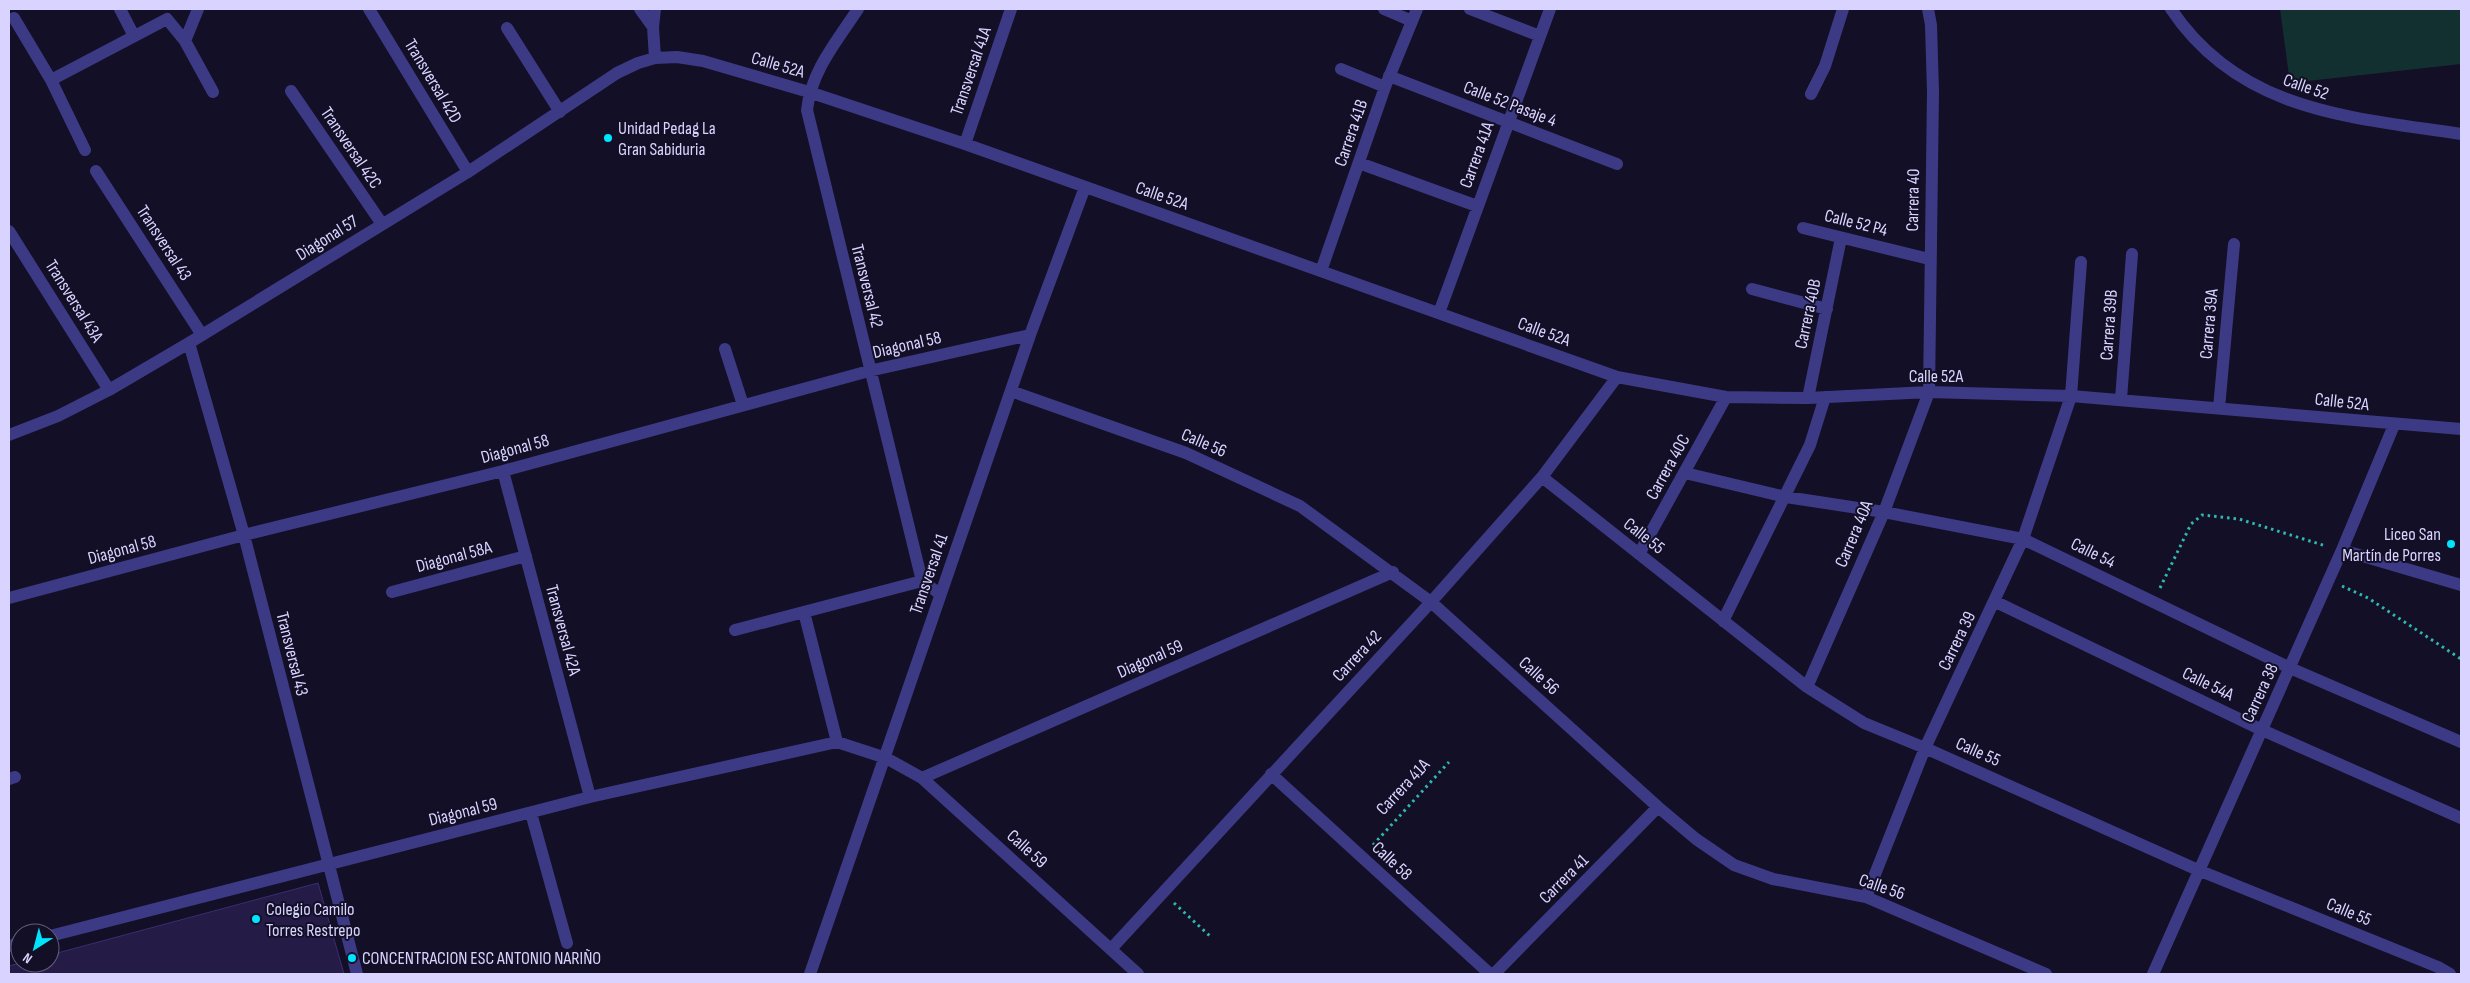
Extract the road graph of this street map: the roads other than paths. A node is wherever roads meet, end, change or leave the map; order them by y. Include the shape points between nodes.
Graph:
1 (120, 9) edge
2 (198, 9) edge
3 (368, 9) edge
4 (640, 9) edge
5 (655, 9) edge
6 (858, 9) edge
7 (1011, 9) edge
8 (1384, 9) edge
9 (1470, 9) edge
10 (1550, 9) edge
11 (1843, 9) edge
12 (1928, 9) edge
13 (2171, 9) edge
14 (1414, 15) edge
15 (14, 18) dead end
16 (653, 27) junction
17 (507, 28) dead end
18 (134, 36) junction
19 (1540, 36) junction
20 (185, 41) junction
21 (655, 58) junction
22 (1341, 69) dead end
23 (51, 80) junction
24 (1387, 82) junction
25 (291, 91) dead end
26 (214, 92) dead end
27 (809, 92) junction
28 (1811, 94) dead end
29 (560, 112) junction
30 (1508, 122) junction
31 (2461, 134) edge
32 (964, 144) junction
33 (85, 150) dead end
34 (1359, 163) junction
35 (1617, 164) dead end
36 (96, 171) dead end
37 (468, 172) junction
38 (1085, 187) junction
39 (1477, 206) junction
40 (382, 224) junction
41 (1803, 228) dead end
42 (9, 231) edge
43 (1842, 238) junction
44 (2234, 244) dead end
45 (2132, 254) dead end
46 (1929, 260) junction
47 (2081, 262) dead end
48 (1321, 271) junction
49 (1752, 289) dead end
50 (1827, 309) junction
51 (1439, 313) junction
52 (202, 335) junction
53 (1030, 336) junction
54 (189, 343) junction
55 (725, 349) dead end
56 (869, 371) junction
57 (1617, 377) junction
58 (109, 390) junction
59 (1011, 391) junction
60 (1929, 392) junction
61 (2071, 396) junction
62 (1726, 397) junction
63 (1826, 397) junction
64 (1808, 398) junction
65 (2121, 399) junction
66 (743, 405) junction
67 (2219, 408) junction
68 (2394, 425) junction
69 (2461, 429) edge
70 (10, 432) edge
71 (503, 471) junction
72 (1685, 473) junction
73 (1542, 477) junction
74 (1786, 497) junction
75 (1884, 512) junction
76 (244, 535) junction
77 (2023, 539) junction
78 (2342, 550) junction
79 (1639, 554) junction
80 (526, 556) junction
81 (1393, 572) junction
82 (922, 581) junction
83 (2461, 585) edge
84 (392, 592) dead end
85 (940, 594) junction
86 (9, 598) edge
87 (1431, 602) junction
88 (1996, 602) junction
89 (804, 612) junction
90 (1723, 621) junction
91 (735, 630) dead end
92 (2290, 668) junction
93 (1806, 687) junction
94 (2262, 730) junction
95 (837, 742) junction
96 (2461, 742) edge
97 (1925, 748) junction
98 (886, 758) junction
99 (1271, 774) junction
100 (922, 778) junction
101 (590, 798) junction
102 (1658, 807) junction
103 (531, 813) junction
104 (2461, 818) edge
105 (328, 865) junction
106 (2198, 870) junction
107 (1866, 897) junction
108 (60, 933) edge
109 (567, 943) dead end
110 (1111, 949) junction
111 (357, 974) edge
112 (810, 974) edge
113 (1138, 974) edge
114 (1490, 974) edge
115 (1494, 974) edge
116 (2046, 974) edge
117 (2154, 974) edge
118 (2450, 974) edge

1 - 18 street
2 - 20 street
3 - 37 street, Transversal 42D
4 - 16 street
5 - 16 street
6 - 27 street
7 - 32 street, Transversal 41A
8 - 14 street
9 - 19 street
10 - 19 street, Carrera 41A
11 - 28 street via 1825,66
12 - 46 street, Carrera 40 via 1933,92
13 - 31 street, Calle 52 via 2183,27 2220,64 2271,94 2331,114
14 - 24 street, Carrera 41B
15 - 23 street
16 - 21 street
17 - 29 street
18 - 20 street via 166,19
18 - 23 street
19 - 30 street, Carrera 41A
20 - 26 street
21 - 27 street, Calle 52A via 703,61
21 - 29 street, Diagonal 57 via 617,73
22 - 24 street, Calle 52 Pasaje 4
23 - 33 street
24 - 30 street, Calle 52 Pasaje 4
24 - 34 street, Carrera 41B
25 - 40 street, Transversal 42C
27 - 32 street, Calle 52A
27 - 56 street, Transversal 42 via 810,128
29 - 37 street, Diagonal 57
30 - 35 street, Calle 52 Pasaje 4
30 - 39 street, Carrera 41A
32 - 38 street, Calle 52A
34 - 39 street
34 - 48 street, Carrera 41B
36 - 52 street, Transversal 43
37 - 40 street, Diagonal 57
38 - 48 street, Calle 52A
38 - 53 street, Transversal 41
39 - 51 street, Carrera 41A
40 - 52 street, Diagonal 57
41 - 43 street, Calle 52 P4
42 - 58 street, Transversal 43A
43 - 46 street, Calle 52 P4
43 - 50 street, Carrera 40B
44 - 67 street, Carrera 39A
45 - 65 street, Carrera 39B
46 - 60 street, Carrera 40
47 - 61 street
48 - 51 street, Calle 52A
49 - 50 street
50 - 64 street, Carrera 40B
51 - 57 street, Calle 52A
52 - 54 street, Diagonal 57
53 - 56 street, Diagonal 58
53 - 59 street, Transversal 41
54 - 58 street, Diagonal 57
54 - 76 street, Transversal 43
55 - 66 street
56 - 66 street, Diagonal 58
56 - 82 street, Transversal 42
57 - 62 street, Calle 52A
57 - 73 street, Carrera 42
58 - 70 street, Diagonal 57 via 58,416
59 - 81 street, Calle 56 via 1186,453 1300,506
59 - 85 street, Transversal 41
60 - 61 street, Calle 52A
60 - 63 street, Calle 52A
60 - 75 street, Carrera 40A
61 - 65 street, Calle 52A
61 - 77 street, Carrera 39
62 - 64 street, Calle 52A
62 - 72 street, Carrera 40C
63 - 64 street, Calle 52A
63 - 74 street via 1810,445
65 - 67 street, Calle 52A
66 - 71 street, Diagonal 58
67 - 68 street, Calle 52A
68 - 69 street, Calle 52A
68 - 78 street, Carrera 38
71 - 76 street, Diagonal 58
71 - 80 street, Transversal 42A
72 - 74 street, Calle 54
72 - 79 street, Carrera 40C
73 - 79 street, Calle 55
73 - 87 street, Carrera 42
74 - 75 street, Calle 54
74 - 90 street
75 - 77 street, Calle 54
75 - 93 street, Carrera 40A
76 - 86 street, Diagonal 58
76 - 105 street, Transversal 43
77 - 88 street, Carrera 39
77 - 92 street, Calle 54
78 - 83 street
78 - 92 street, Carrera 38
79 - 90 street, Calle 55
80 - 84 street, Diagonal 58A
80 - 101 street, Transversal 42A
81 - 87 street, Calle 56
81 - 100 street, Diagonal 59
82 - 85 street
82 - 89 street
85 - 98 street, Transversal 41
87 - 99 street, Carrera 42
87 - 102 street, Calle 56
88 - 94 street, Calle 54A
88 - 97 street, Carrera 39
89 - 91 street
89 - 95 street
90 - 93 street, Calle 55
92 - 94 street, Carrera 38
92 - 96 street, Calle 54
93 - 97 street, Calle 55 via 1864,723
94 - 104 street, Calle 54A
94 - 106 street, Carrera 38
95 - 98 street
95 - 101 street, Diagonal 59
97 - 106 street, Calle 55
97 - 107 street, Carrera 39
98 - 100 street, Calle 59
98 - 112 street, Transversal 41
99 - 110 street, Carrera 42
99 - 114 street, Calle 58
100 - 110 street, Calle 59
101 - 103 street, Diagonal 59
102 - 107 street, Calle 56 via 1734,865 1773,879
102 - 115 street, Carrera 41
103 - 105 street, Diagonal 59
103 - 109 street
105 - 108 street, Diagonal 59
105 - 111 street, Transversal 43
106 - 117 street, Carrera 38
106 - 118 street, Calle 55
107 - 116 street, Calle 56
110 - 113 street, Calle 59

